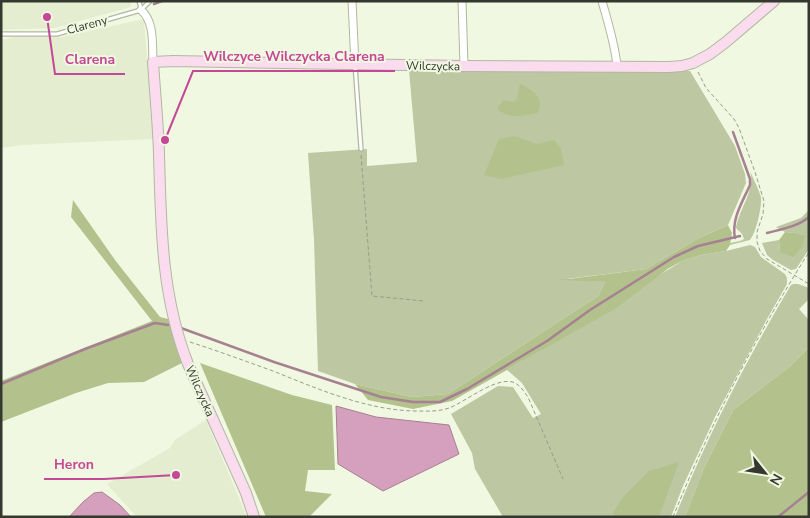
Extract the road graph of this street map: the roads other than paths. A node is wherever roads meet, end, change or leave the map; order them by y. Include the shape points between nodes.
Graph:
1 (139, 1) edge
2 (150, 1) edge
3 (352, 1) edge
4 (462, 1) edge
5 (602, 1) edge
6 (774, 1) edge
7 (142, 10) junction
8 (1, 34) edge
9 (153, 62) junction
10 (355, 65) junction
11 (464, 66) junction
12 (617, 66) junction
13 (361, 149) road end
14 (254, 517) edge

1 - 7 lane
2 - 7 lane
3 - 10 street
4 - 11 street
5 - 12 street
6 - 12 street, Wilczycka via 726,42 693,63 669,67
7 - 8 lane, Clareny via 57,34
7 - 9 street via 151,24
9 - 10 street, Wilczycka
9 - 14 street, Wilczycka via 164,261 179,342
10 - 11 street, Wilczycka
10 - 13 lane
11 - 12 street, Wilczycka

